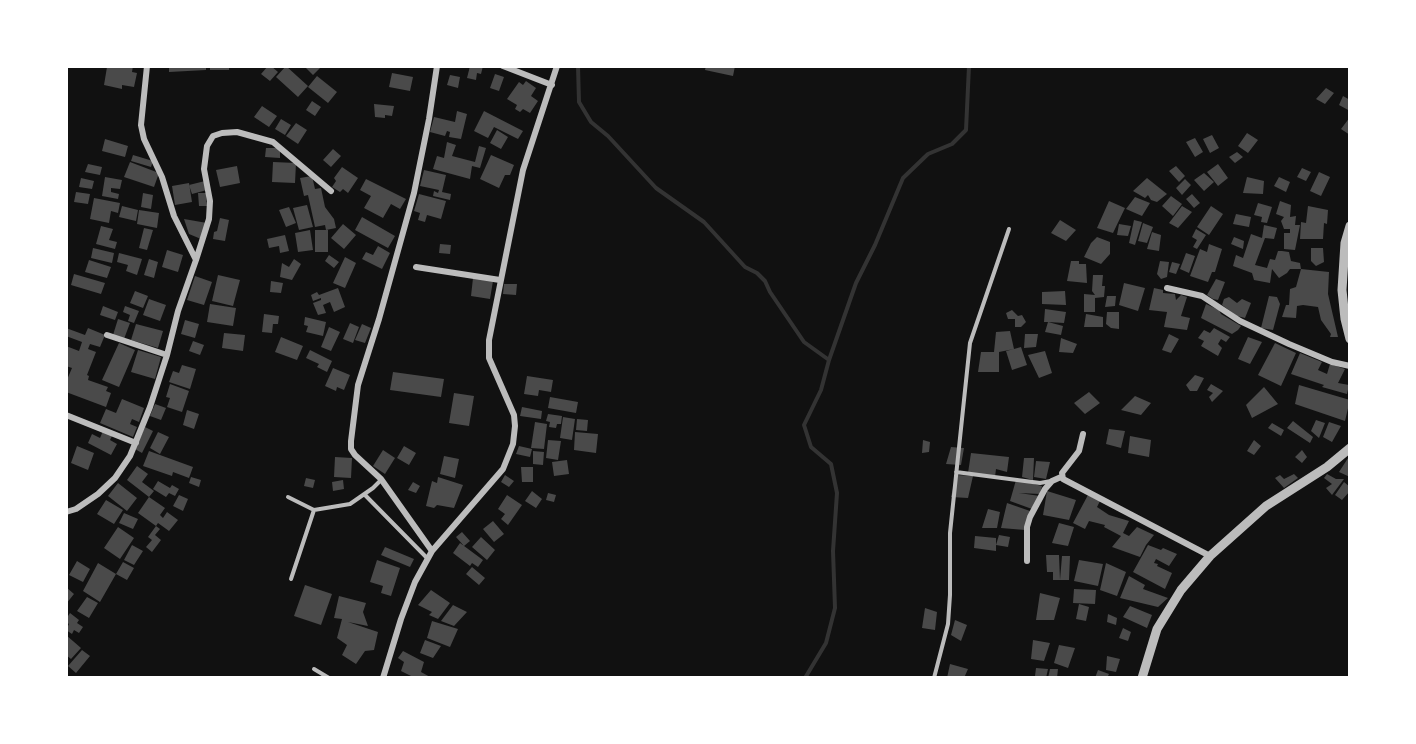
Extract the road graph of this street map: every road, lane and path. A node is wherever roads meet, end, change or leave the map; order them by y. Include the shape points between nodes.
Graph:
1 (147, 66) edge
2 (437, 66) edge
3 (503, 66) edge
4 (557, 66) edge
5 (552, 85) junction
6 (331, 191) dead end
7 (1350, 226) edge
8 (1009, 229) dead end
9 (196, 260) junction
10 (416, 267) dead end
11 (500, 280) junction
12 (1167, 288) dead end
13 (107, 335) dead end
14 (1350, 339) edge
15 (167, 355) junction
16 (1350, 366) edge
17 (66, 415) edge
18 (1083, 434) dead end
19 (136, 443) junction
20 (1350, 448) edge
21 (956, 472) junction
22 (1061, 477) junction
23 (381, 479) junction
24 (1052, 481) junction
25 (364, 494) junction
26 (288, 497) dead end
27 (314, 510) junction
28 (66, 512) edge
29 (432, 551) junction
30 (1210, 556) junction
31 (428, 559) junction
32 (1027, 561) dead end
33 (291, 579) dead end
34 (314, 669) dead end
35 (329, 678) edge
36 (383, 678) edge
37 (934, 678) edge
38 (1142, 678) edge

1 - 9 street via 141,124 144,139
2 - 23 street via 414,192 354,408 351,449
3 - 5 street
4 - 5 street
5 - 11 street via 523,170
6 - 9 street via 273,142 237,132 213,136 207,146 204,169 209,219
7 - 14 street via 1342,290
8 - 21 lane via 970,343
9 - 15 street
10 - 11 street
11 - 29 street via 489,358 514,415 513,444 503,469
12 - 16 street via 1202,296 1279,340
13 - 15 street
15 - 19 street
17 - 19 street
18 - 22 street via 1079,451
19 - 28 street via 115,478 98,494
20 - 30 street via 1266,507
21 - 24 lane via 1040,483
21 - 37 lane via 948,624
22 - 24 street
22 - 30 street
23 - 25 lane
23 - 29 street
24 - 32 street via 1030,517
25 - 27 lane via 350,504
25 - 31 lane
26 - 27 lane
27 - 33 lane
29 - 31 street
30 - 38 street via 1181,590 1158,629
31 - 36 street via 400,619
34 - 35 lane

